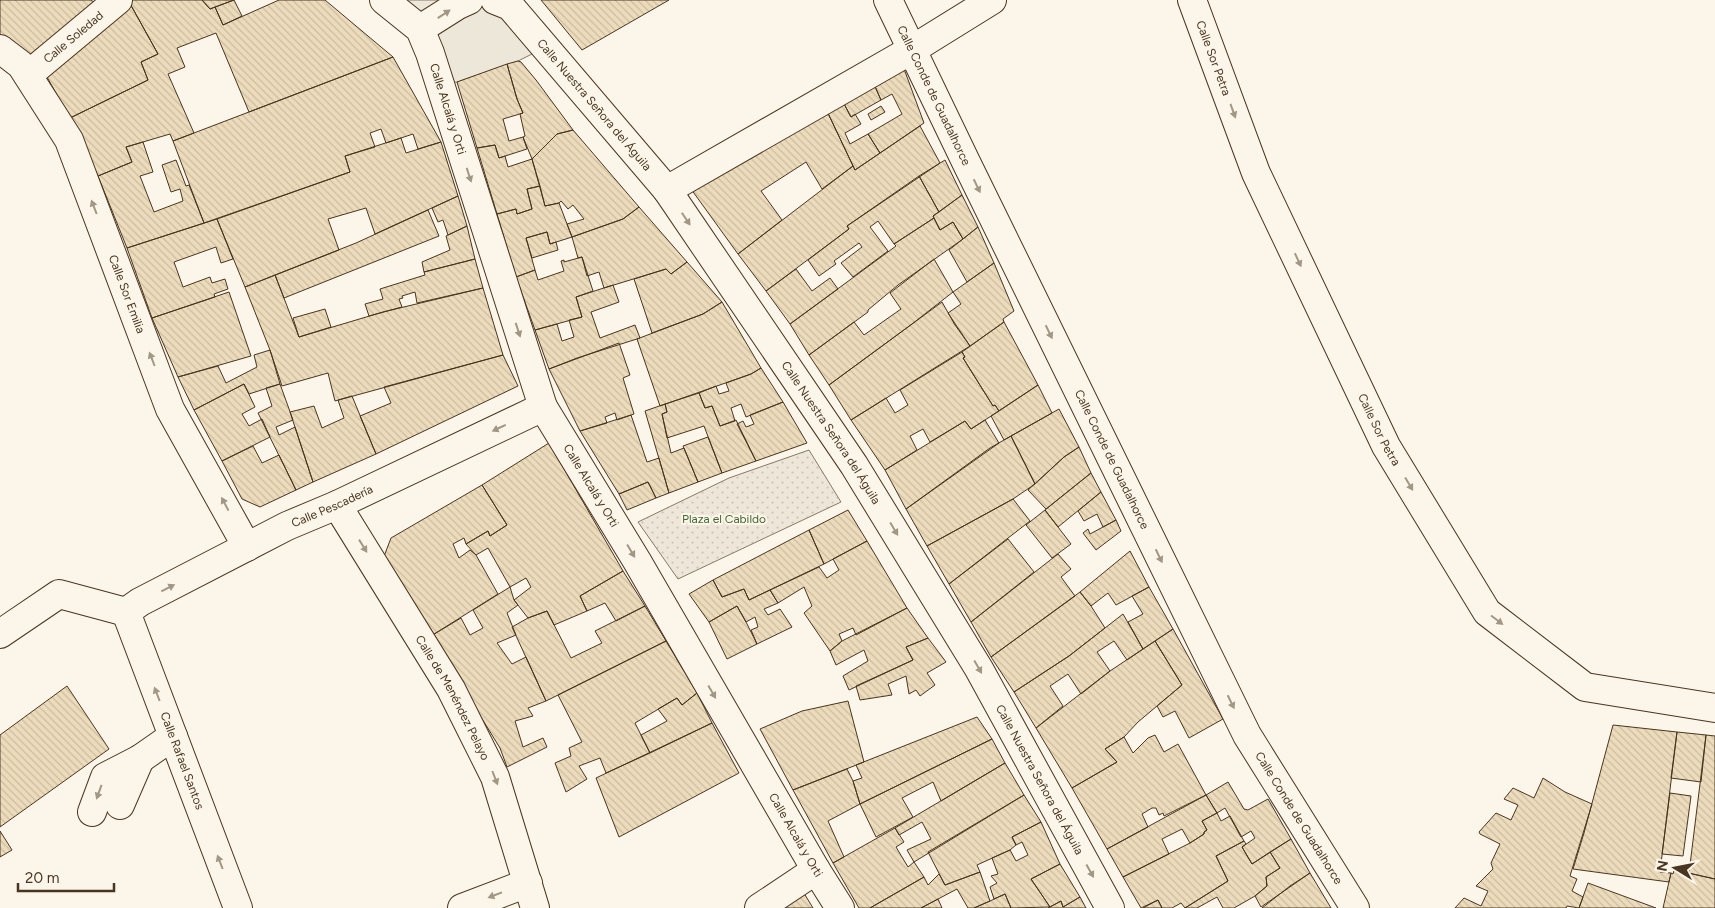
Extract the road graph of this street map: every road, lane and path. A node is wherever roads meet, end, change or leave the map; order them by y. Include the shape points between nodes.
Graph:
1 (118, 0) edge
2 (384, 0) edge
3 (469, 0) edge
4 (495, 0) edge
5 (888, 0) edge
6 (992, 0) edge
7 (1192, 0) edge
8 (420, 29) junction
9 (912, 49) junction
10 (0, 50) edge
11 (28, 75) junction
12 (667, 190) junction
13 (543, 407) junction
14 (337, 504) junction
15 (247, 547) junction
16 (126, 612) junction
17 (0, 634) edge
18 (1715, 708) edge
19 (173, 736) junction
20 (140, 759) junction
21 (120, 805) dead end
22 (92, 812) dead end
23 (816, 870) junction
24 (531, 895) edge
25 (238, 908) edge
26 (462, 908) edge
27 (759, 908) edge
28 (840, 908) edge
29 (1110, 908) edge
30 (1355, 908) edge

1 - 11 street, Calle Soledad
2 - 8 street
8 -> 3 street
4 - 12 street, Calle Nuestra Señora del Águila via 510,6
5 - 9 street, Calle Conde de Guadalhorce
6 - 9 street
7 -> 18 street, Calle Sor Petra via 1256,172 1386,446 1487,612 1585,687
8 -> 13 street, Calle Alcalá y Orti
9 - 12 street
9 -> 30 street, Calle Conde de Guadalhorce via 1247,735
10 - 11 street, Calle Sor Emilia via 21,65
15 -> 11 street, Calle Sor Emilia via 170,408 69,140
12 -> 29 street, Calle Nuestra Señora del Águila via 860,473 979,669
13 -> 14 street, Calle Pescadería
13 -> 23 street, Calle Alcalá y Orti via 637,561
14 - 15 street, Calle Pescadería
14 -> 24 street, Calle de Menéndez Pelayo via 452,689 495,777
16 -> 15 street, Calle Pescadería
16 - 17 street via 59,594
19 -> 16 street, Calle Rafael Santos
19 - 20 street
25 -> 19 street, Calle Rafael Santos
20 - 21 street
20 -> 22 street via 105,777
23 - 27 street
23 - 28 street, Calle Alcalá y Orti
24 -> 26 street

